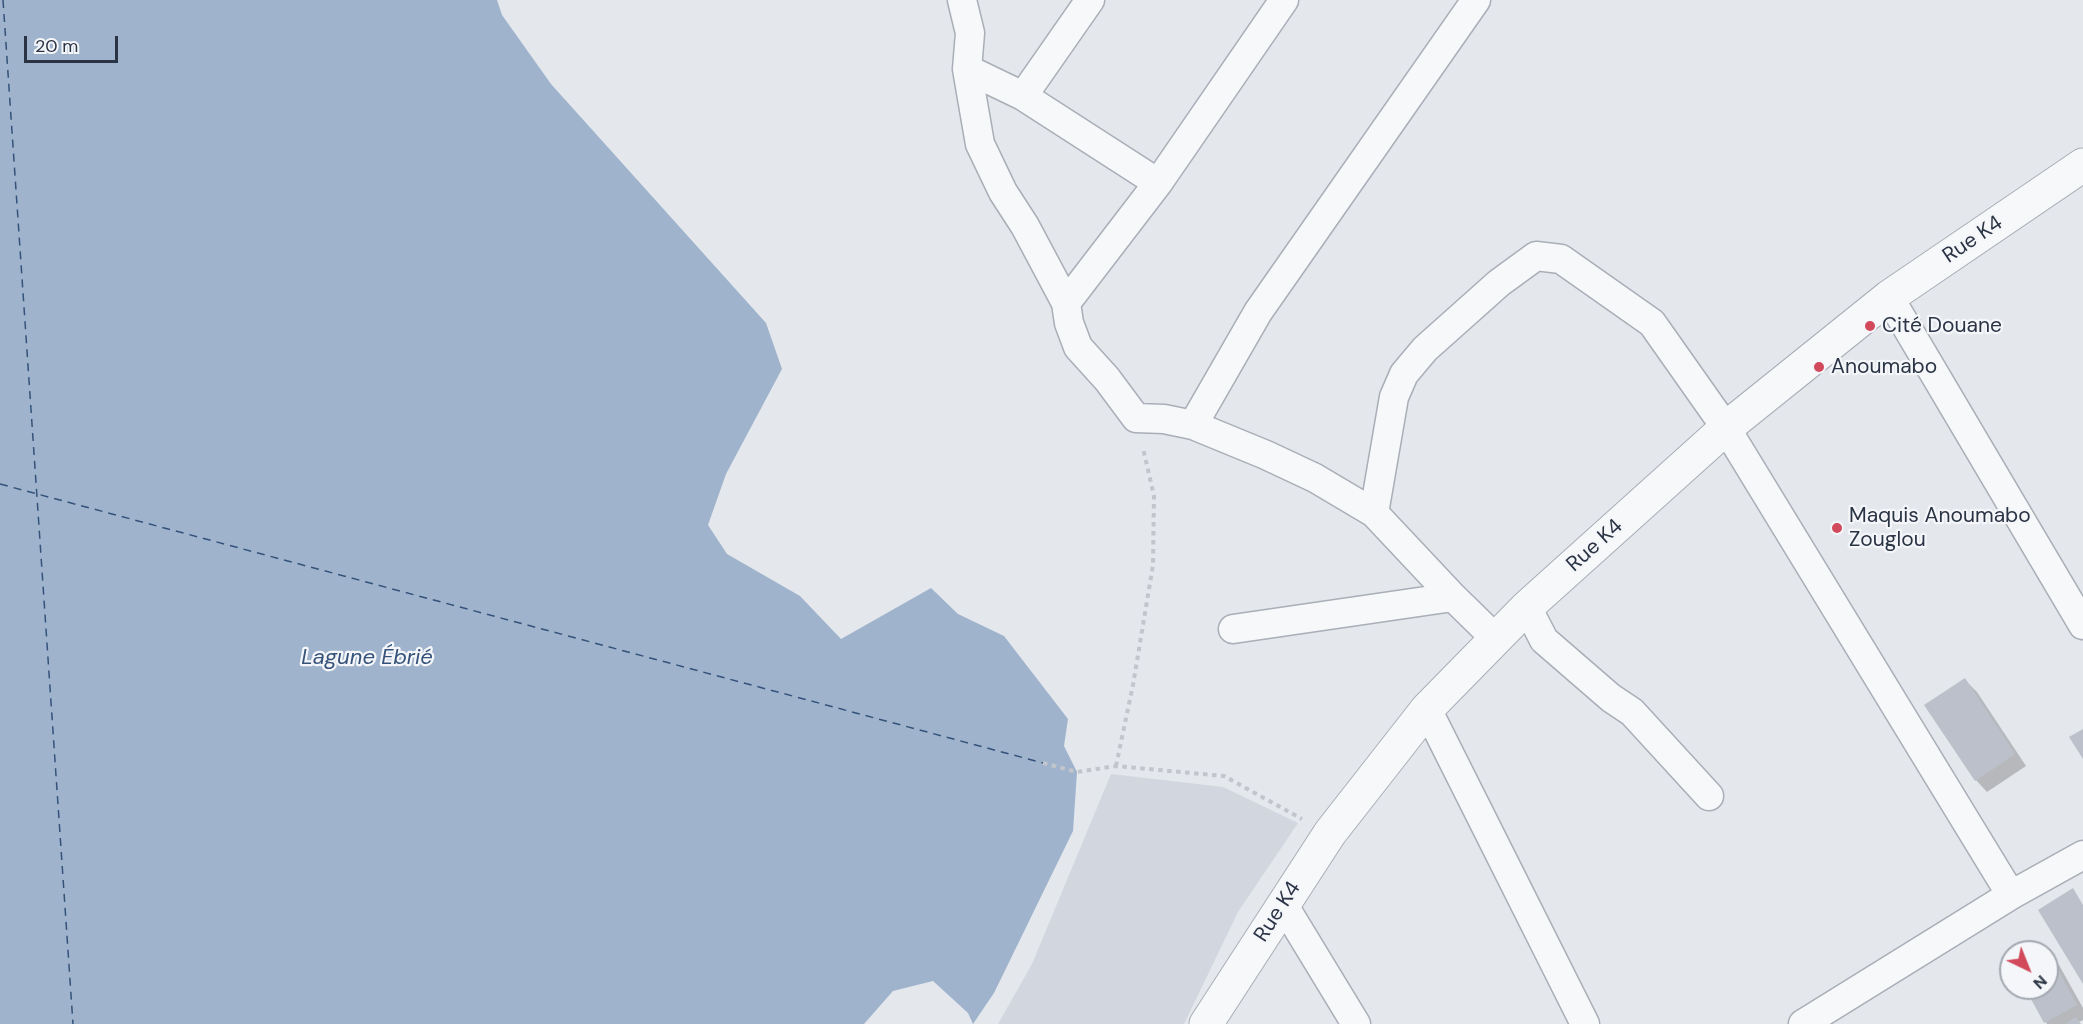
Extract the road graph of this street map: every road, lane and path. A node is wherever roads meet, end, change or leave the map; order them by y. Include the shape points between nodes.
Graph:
1 (962, 0) edge
2 (1090, 0) edge
3 (1284, 0) edge
4 (1476, 0) edge
5 (967, 69) junction
6 (1023, 96) junction
7 (2083, 165) edge
8 (1158, 183) junction
9 (1889, 297) junction
10 (1066, 303) junction
11 (1136, 418) junction
12 (1193, 425) junction
13 (1726, 428) junction
14 (1374, 513) junction
15 (1453, 597) junction
16 (1527, 607) junction
17 (2083, 625) edge
18 (1233, 629) dead end
19 (1496, 639) junction
20 (1427, 709) junction
21 (1043, 763) dead end
22 (1116, 766) junction
23 (1709, 796) dead end
24 (1330, 833) junction
25 (2083, 855) edge
26 (2011, 895) junction
27 (1282, 904) junction
28 (1206, 1024) edge
29 (1356, 1024) edge
30 (1585, 1024) edge
31 (1803, 1024) edge

1 - 5 street via 970,33
2 - 6 street
3 - 8 street
4 - 12 street via 1258,312
5 - 6 street
5 - 10 street via 980,144
6 - 8 street
7 - 9 street, Rue K4
8 - 10 street
9 - 13 street, Rue K4
9 - 17 street
10 - 11 street via 1078,347
11 - 12 street
11 - 22 path via 1154,496 1153,565
12 - 14 street via 1315,478
13 - 14 street via 1652,322 1561,259 1536,256 1499,282 1404,374 1394,397
13 - 16 street, Rue K4
13 - 26 street
14 - 15 street
15 - 18 street
15 - 19 street
16 - 19 street, Rue K4
16 - 23 street via 1544,640 1632,712
19 - 20 street, Rue K4
20 - 24 street, Rue K4
20 - 30 street
21 - 22 path via 1077,772
22 - 24 path via 1224,776
24 - 27 street, Rue K4
25 - 26 street
26 - 31 street
27 - 28 street, Rue K4
27 - 29 street

